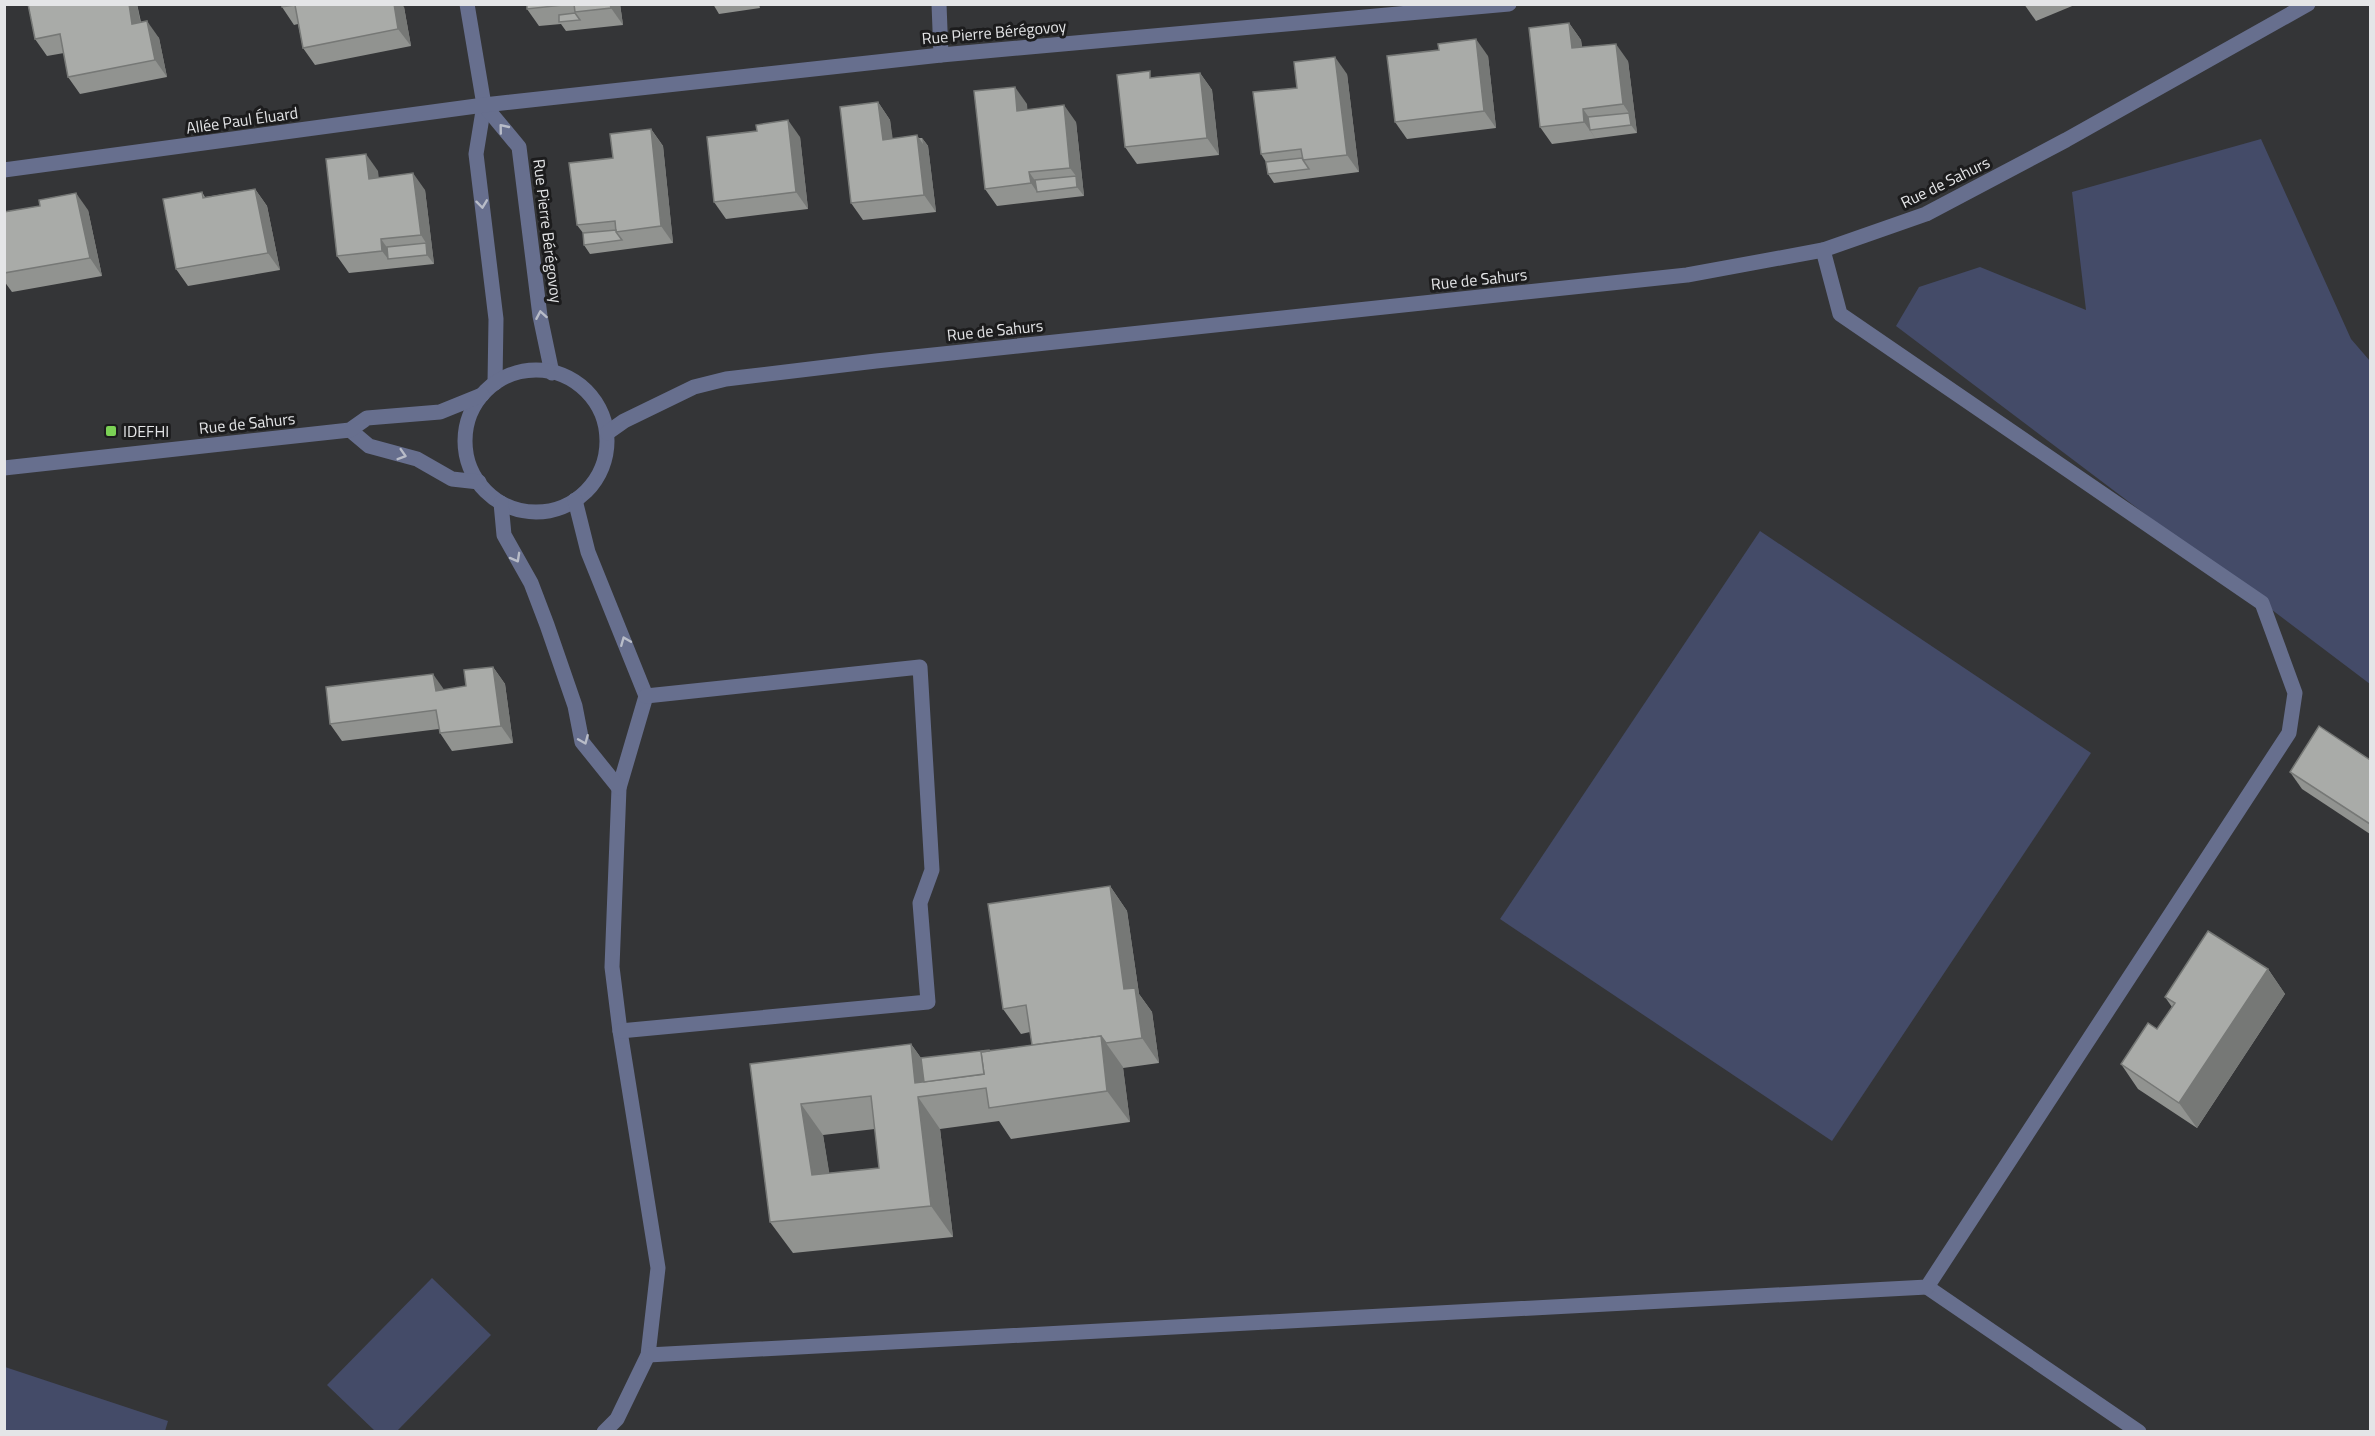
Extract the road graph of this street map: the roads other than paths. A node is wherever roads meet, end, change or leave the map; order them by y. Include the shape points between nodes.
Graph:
1 (467, 4) edge
2 (939, 4) edge
3 (1509, 4) edge
4 (2308, 4) edge
5 (941, 55) junction
6 (484, 105) junction
7 (4, 170) edge
8 (1823, 250) junction
9 (552, 373) junction
10 (495, 383) junction
11 (482, 395) junction
12 (350, 430) junction
13 (607, 433) junction
14 (4, 468) edge
15 (479, 482) junction
16 (575, 501) junction
17 (501, 502) junction
18 (646, 696) junction
19 (619, 788) junction
20 (620, 1031) junction
21 (1926, 1287) junction
22 (648, 1356) junction
23 (604, 1431) edge
24 (2139, 1431) edge

1 - 6 street
2 - 5 street
3 - 5 street, Rue Pierre Bérégovoy
4 - 8 street, Rue de Sahurs via 1926,214
5 - 6 street, Rue Pierre Bérégovoy
6 - 7 street, Allée Paul Éluard
9 -> 6 street, Rue Pierre Bérégovoy via 540,316 519,147
6 -> 10 street via 476,154 495,319
8 - 13 street, Rue de Sahurs via 1687,275 726,380 694,387
8 - 21 street via 1840,314 2262,603 2295,693 2289,733
9 - 10 street via 524,371
9 - 13 street via 563,375 591,396
10 - 11 street
11 - 12 street, Rue de Sahurs via 440,412 367,418
11 - 15 street via 466,427 465,444 468,462
12 - 14 street, Rue de Sahurs
12 -> 15 street via 369,446 417,459 452,478
13 - 16 street via 603,464 596,480
15 - 17 street
16 - 17 street via 535,512
18 -> 16 street via 588,552
17 -> 19 street via 504,535 531,583 547,625 575,706 582,742
18 - 19 street
18 - 20 street via 920,667 932,870 920,903 928,1002
19 - 20 street via 612,967
20 - 22 street via 658,1268
21 - 22 street
21 - 24 street
22 - 23 street via 617,1419

